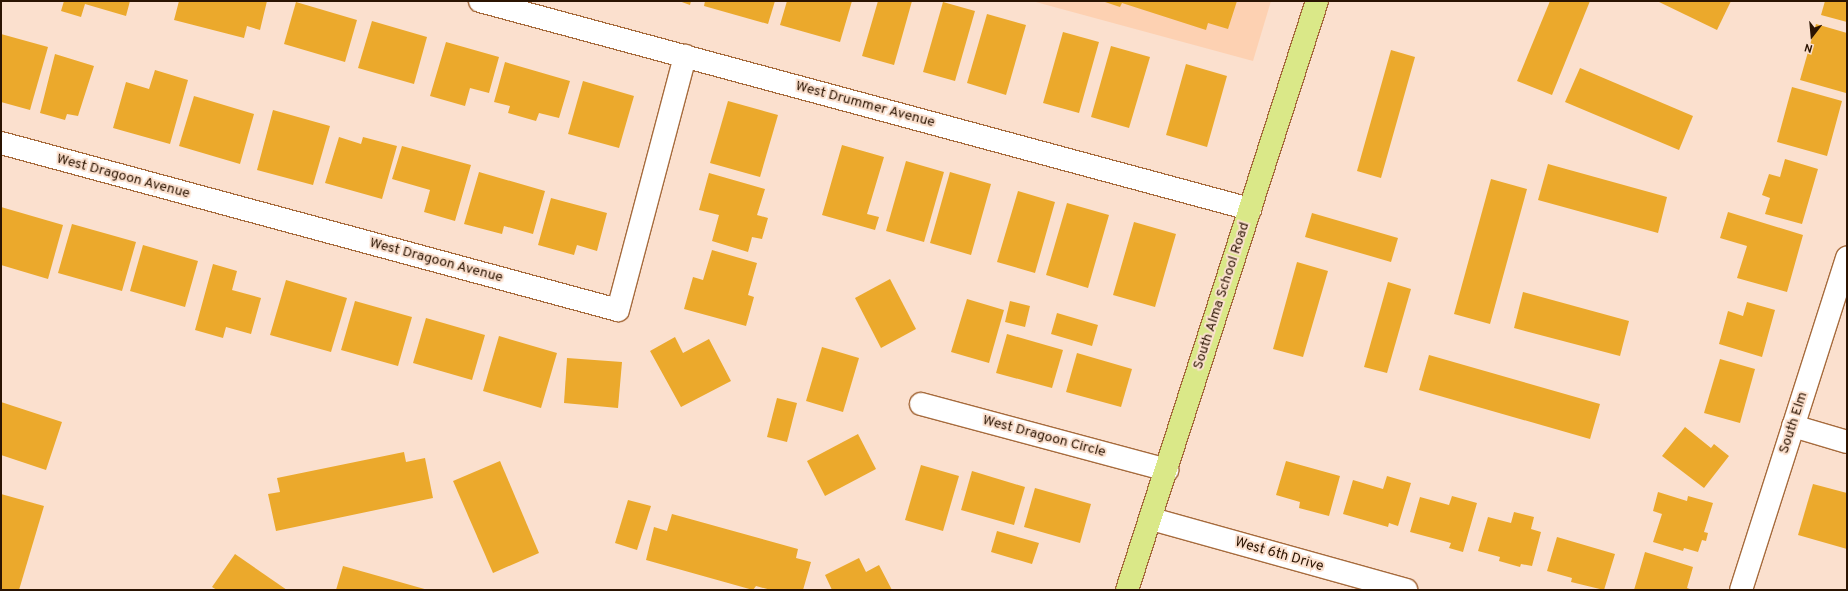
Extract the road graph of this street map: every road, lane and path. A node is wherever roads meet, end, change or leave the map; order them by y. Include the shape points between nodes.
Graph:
1 (480, 1) edge
2 (1317, 1) edge
3 (685, 56) junction
4 (1, 144) edge
5 (1250, 209) junction
6 (1847, 257) edge
7 (920, 404) dead end
8 (1793, 426) junction
9 (1847, 442) edge
10 (1167, 470) junction
11 (1152, 519) junction
12 (1127, 590) edge
13 (1406, 590) edge
14 (1741, 590) edge

1 - 3 street, West Drummer Avenue
2 - 5 main road, South Alma School Road
3 - 4 street, West Dragoon Avenue via 618,310
3 - 5 street, West Drummer Avenue
5 - 10 main road, South Alma School Road
6 - 8 street, South Elm
7 - 10 street, West Dragoon Circle
8 - 9 street
8 - 14 street, South Elm
10 - 11 main road, South Alma School Road
11 - 12 main road, South Alma School Road
11 - 13 street, West 6th Drive

